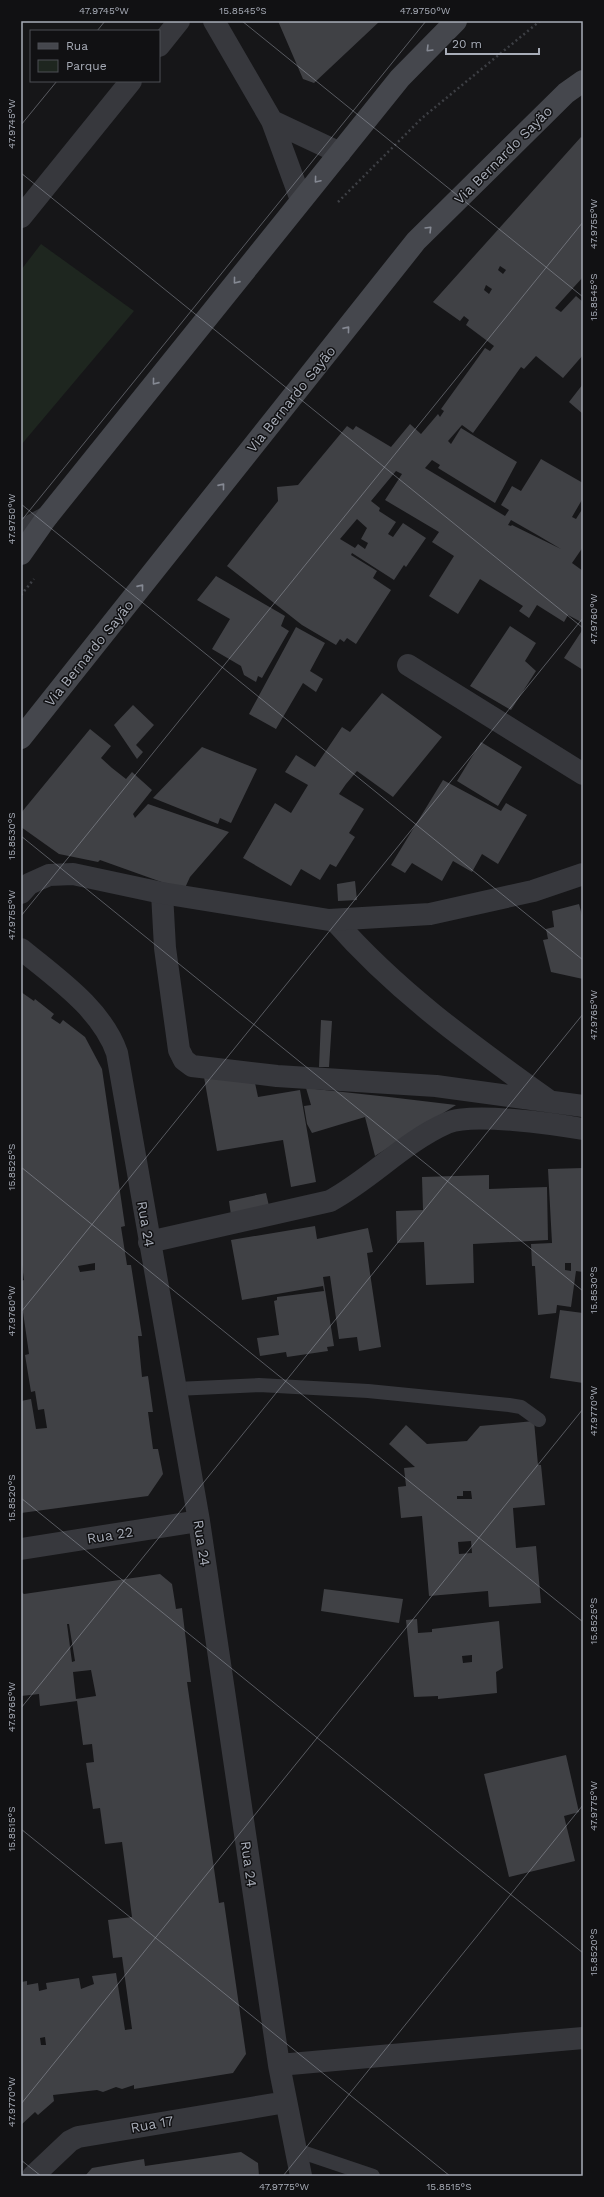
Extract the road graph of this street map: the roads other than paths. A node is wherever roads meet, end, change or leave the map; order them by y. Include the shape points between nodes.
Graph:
1 (179, 21) edge
2 (214, 21) edge
3 (456, 21) edge
4 (160, 45) edge
5 (583, 81) edge
6 (130, 82) edge
7 (272, 121) junction
8 (340, 153) junction
9 (301, 200) junction
10 (21, 217) edge
11 (47, 516) junction
12 (21, 531) edge
13 (21, 554) edge
14 (408, 665) dead end
15 (21, 738) edge
16 (583, 774) edge
17 (583, 874) edge
18 (24, 885) edge
19 (162, 893) junction
20 (334, 920) junction
21 (21, 949) edge
22 (550, 1101) junction
23 (583, 1106) edge
24 (583, 1129) edge
25 (149, 1242) junction
26 (176, 1389) junction
27 (539, 1420) dead end
28 (199, 1520) junction
29 (21, 1549) edge
30 (583, 2038) edge
31 (279, 2065) junction
32 (286, 2102) junction
33 (296, 2150) junction
34 (33, 2176) edge
35 (301, 2176) edge
36 (373, 2176) edge

1 - 4 street
2 - 7 street
3 -> 8 main road via 400,78
15 -> 5 main road, Via Bernardo Sayão via 416,241 566,93
6 - 10 street
7 - 8 street
7 - 9 street
8 -> 9 main road
9 -> 11 main road
11 - 12 street
11 - 13 main road
14 - 16 street
17 - 20 street via 532,891 430,914
18 - 19 street via 49,875 73,874
19 - 20 street
19 - 22 street via 165,948 180,1050 184,1060 192,1066 277,1076 436,1086
20 - 22 street via 391,980 459,1036
21 - 25 street, Rua 24 via 73,993 111,1036
22 - 23 street
24 - 25 street via 468,1118 448,1123 422,1137 354,1187 330,1201
25 - 26 street, Rua 24
26 - 27 lane via 260,1385 368,1391 510,1404 521,1407
26 - 28 street, Rua 24
28 - 29 street, Rua 22
28 - 31 street, Rua 24
30 - 31 street
31 - 32 street, Rua 24
32 - 33 street, Rua 24
32 - 34 street, Rua 17 via 78,2136
33 - 35 street, Rua 24
33 - 36 lane

